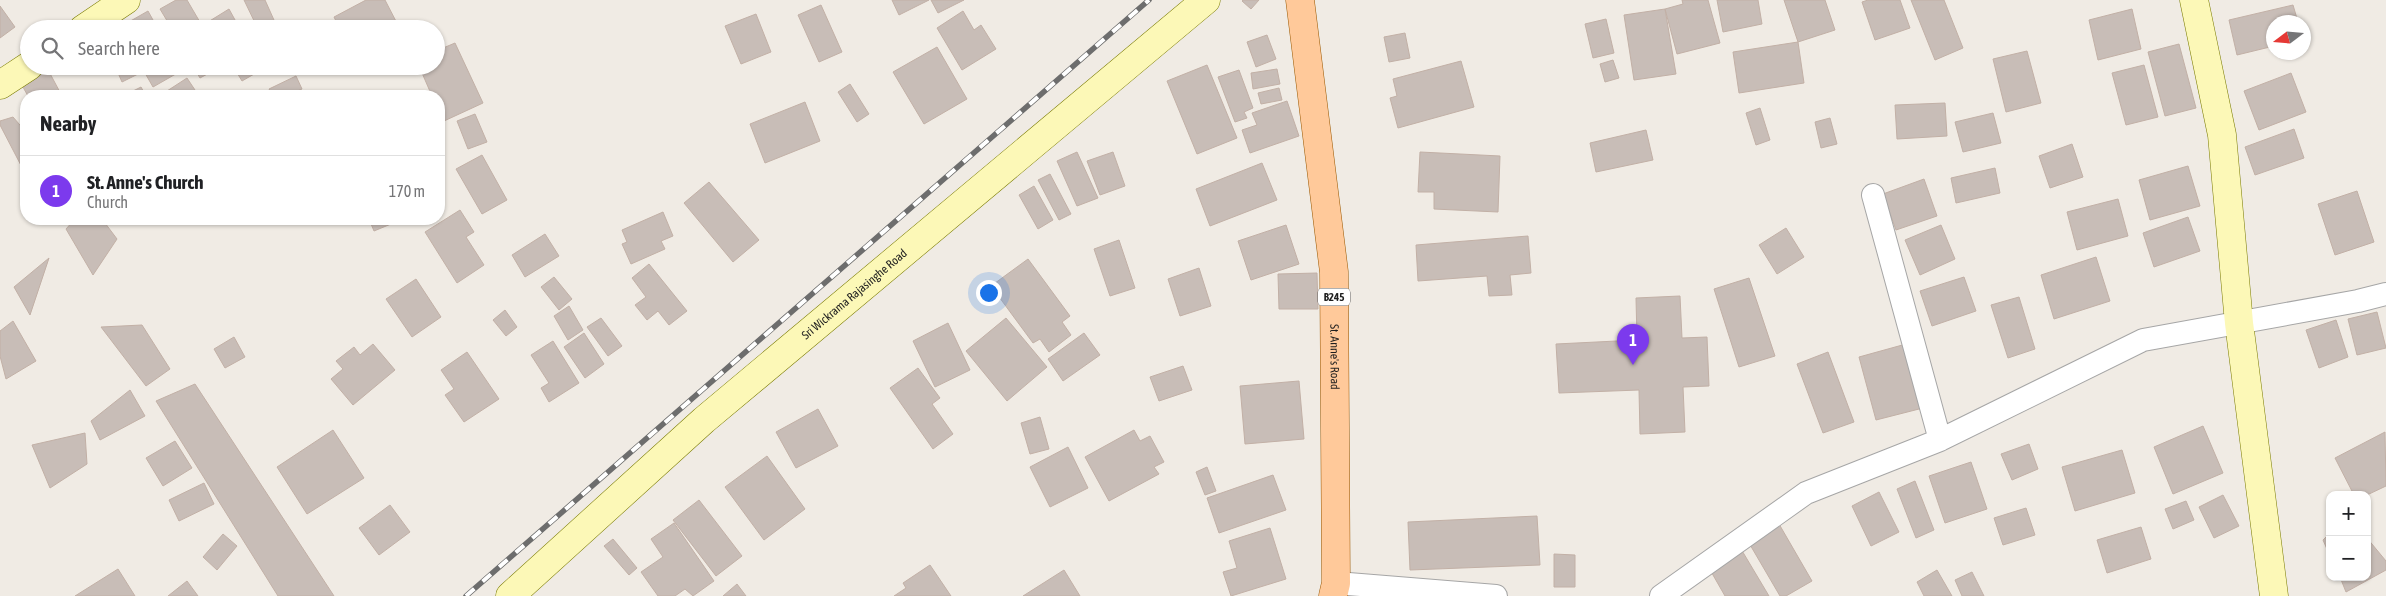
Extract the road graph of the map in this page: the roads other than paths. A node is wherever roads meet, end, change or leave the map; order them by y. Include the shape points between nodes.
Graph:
1 (126, 0) edge
2 (1206, 0) edge
3 (1300, 0) edge
4 (2194, 0) edge
5 (96, 20) edge
6 (20, 72) edge
7 (0, 85) edge
8 (1873, 195) dead end
9 (2386, 294) edge
10 (2239, 322) junction
11 (1940, 440) junction
12 (1334, 590) edge
13 (510, 596) edge
14 (1496, 596) edge
15 (1661, 596) edge
16 (2274, 596) edge

1 - 5 street
2 - 13 street, Sri Wickrama Rajasinghe Road via 704,420
3 - 12 main road, St. Anne's Road / B245 via 1334,272
4 - 10 street via 2222,135
6 - 7 street
8 - 11 street
9 - 10 street via 2358,302
10 - 11 street via 2143,340
10 - 16 street
11 - 15 street via 1806,493
12 - 14 street

